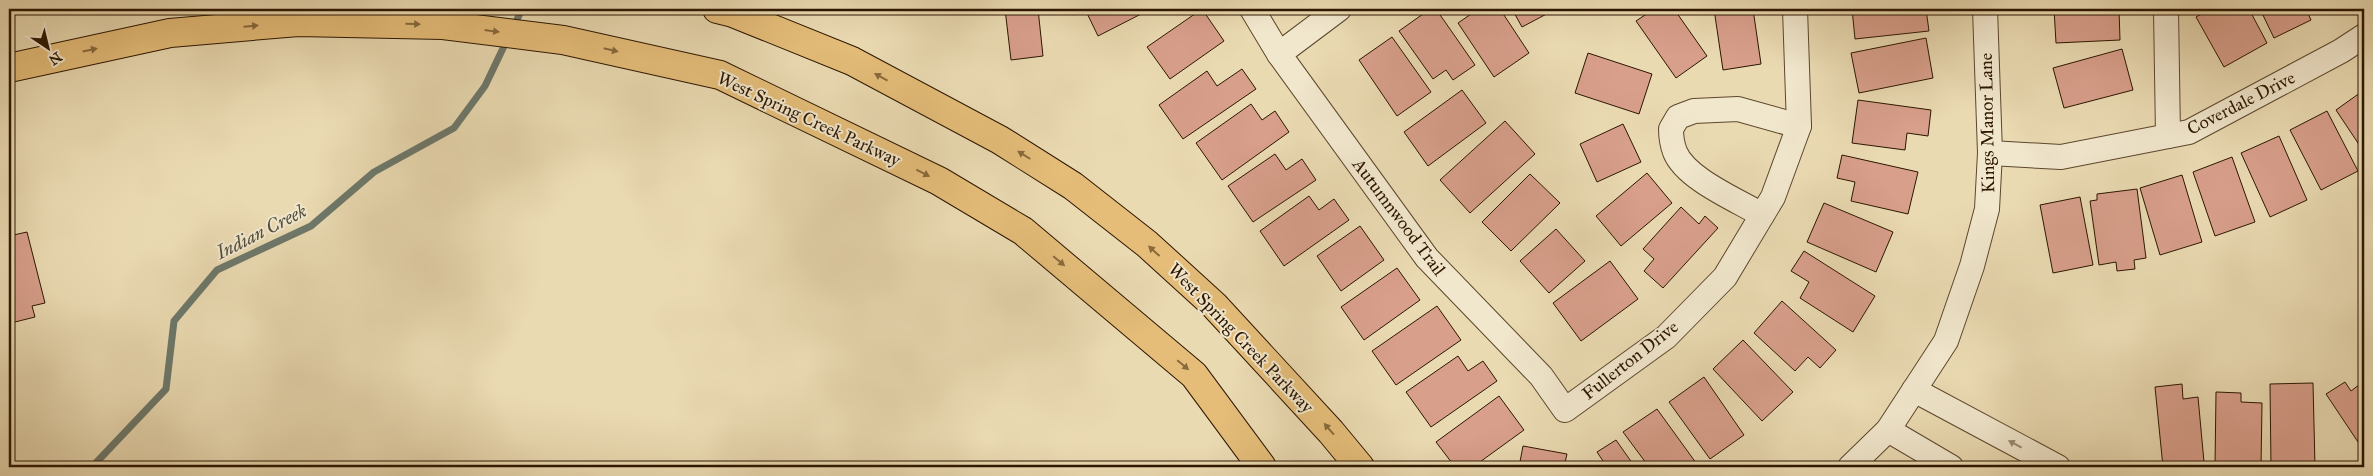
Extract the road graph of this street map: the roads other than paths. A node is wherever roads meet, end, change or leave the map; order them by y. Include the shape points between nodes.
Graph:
1 (718, 9) edge
2 (1252, 9) edge
3 (1339, 9) edge
4 (1795, 9) edge
5 (1985, 9) edge
6 (2166, 9) edge
7 (2364, 36) edge
8 (1279, 54) junction
9 (9, 68) edge
10 (1799, 126) junction
11 (2168, 136) junction
12 (1990, 153) junction
13 (1762, 215) junction
14 (1914, 390) junction
15 (1565, 410) joint
16 (1888, 430) junction
17 (1262, 467) edge
18 (1360, 467) edge
19 (1850, 467) edge
20 (1951, 467) edge
21 (2058, 467) edge

18 -> 1 main road, West Spring Creek Parkway via 1214,305 1147,244 1073,186 1000,140 852,61
2 - 8 street, Autumnwood Trail
3 - 8 street
4 - 10 street, Fullerton Drive
5 - 12 street, Kings Manor Lane
6 - 11 street
7 - 11 street, Coverdale Drive via 2189,132
8 - 15 street, Autumnwood Trail via 1427,258 1541,376
9 -> 17 main road, West Spring Creek Parkway via 170,33 298,22 443,25 563,40 720,75 866,144 984,206 1023,231 1194,375
10 - 13 street, Fullerton Drive via 1773,197
10 - 13 street via 1738,109 1694,111 1678,116 1671,129 1675,153 1685,167
11 - 12 street, Coverdale Drive via 2061,157
12 - 14 street, Kings Manor Lane via 1987,209 1972,266 1946,341
13 - 15 street, Fullerton Drive via 1725,277 1666,337
14 - 16 street, Kings Manor Lane
21 -> 14 street
16 - 19 street, Kings Manor Lane
16 - 20 street

